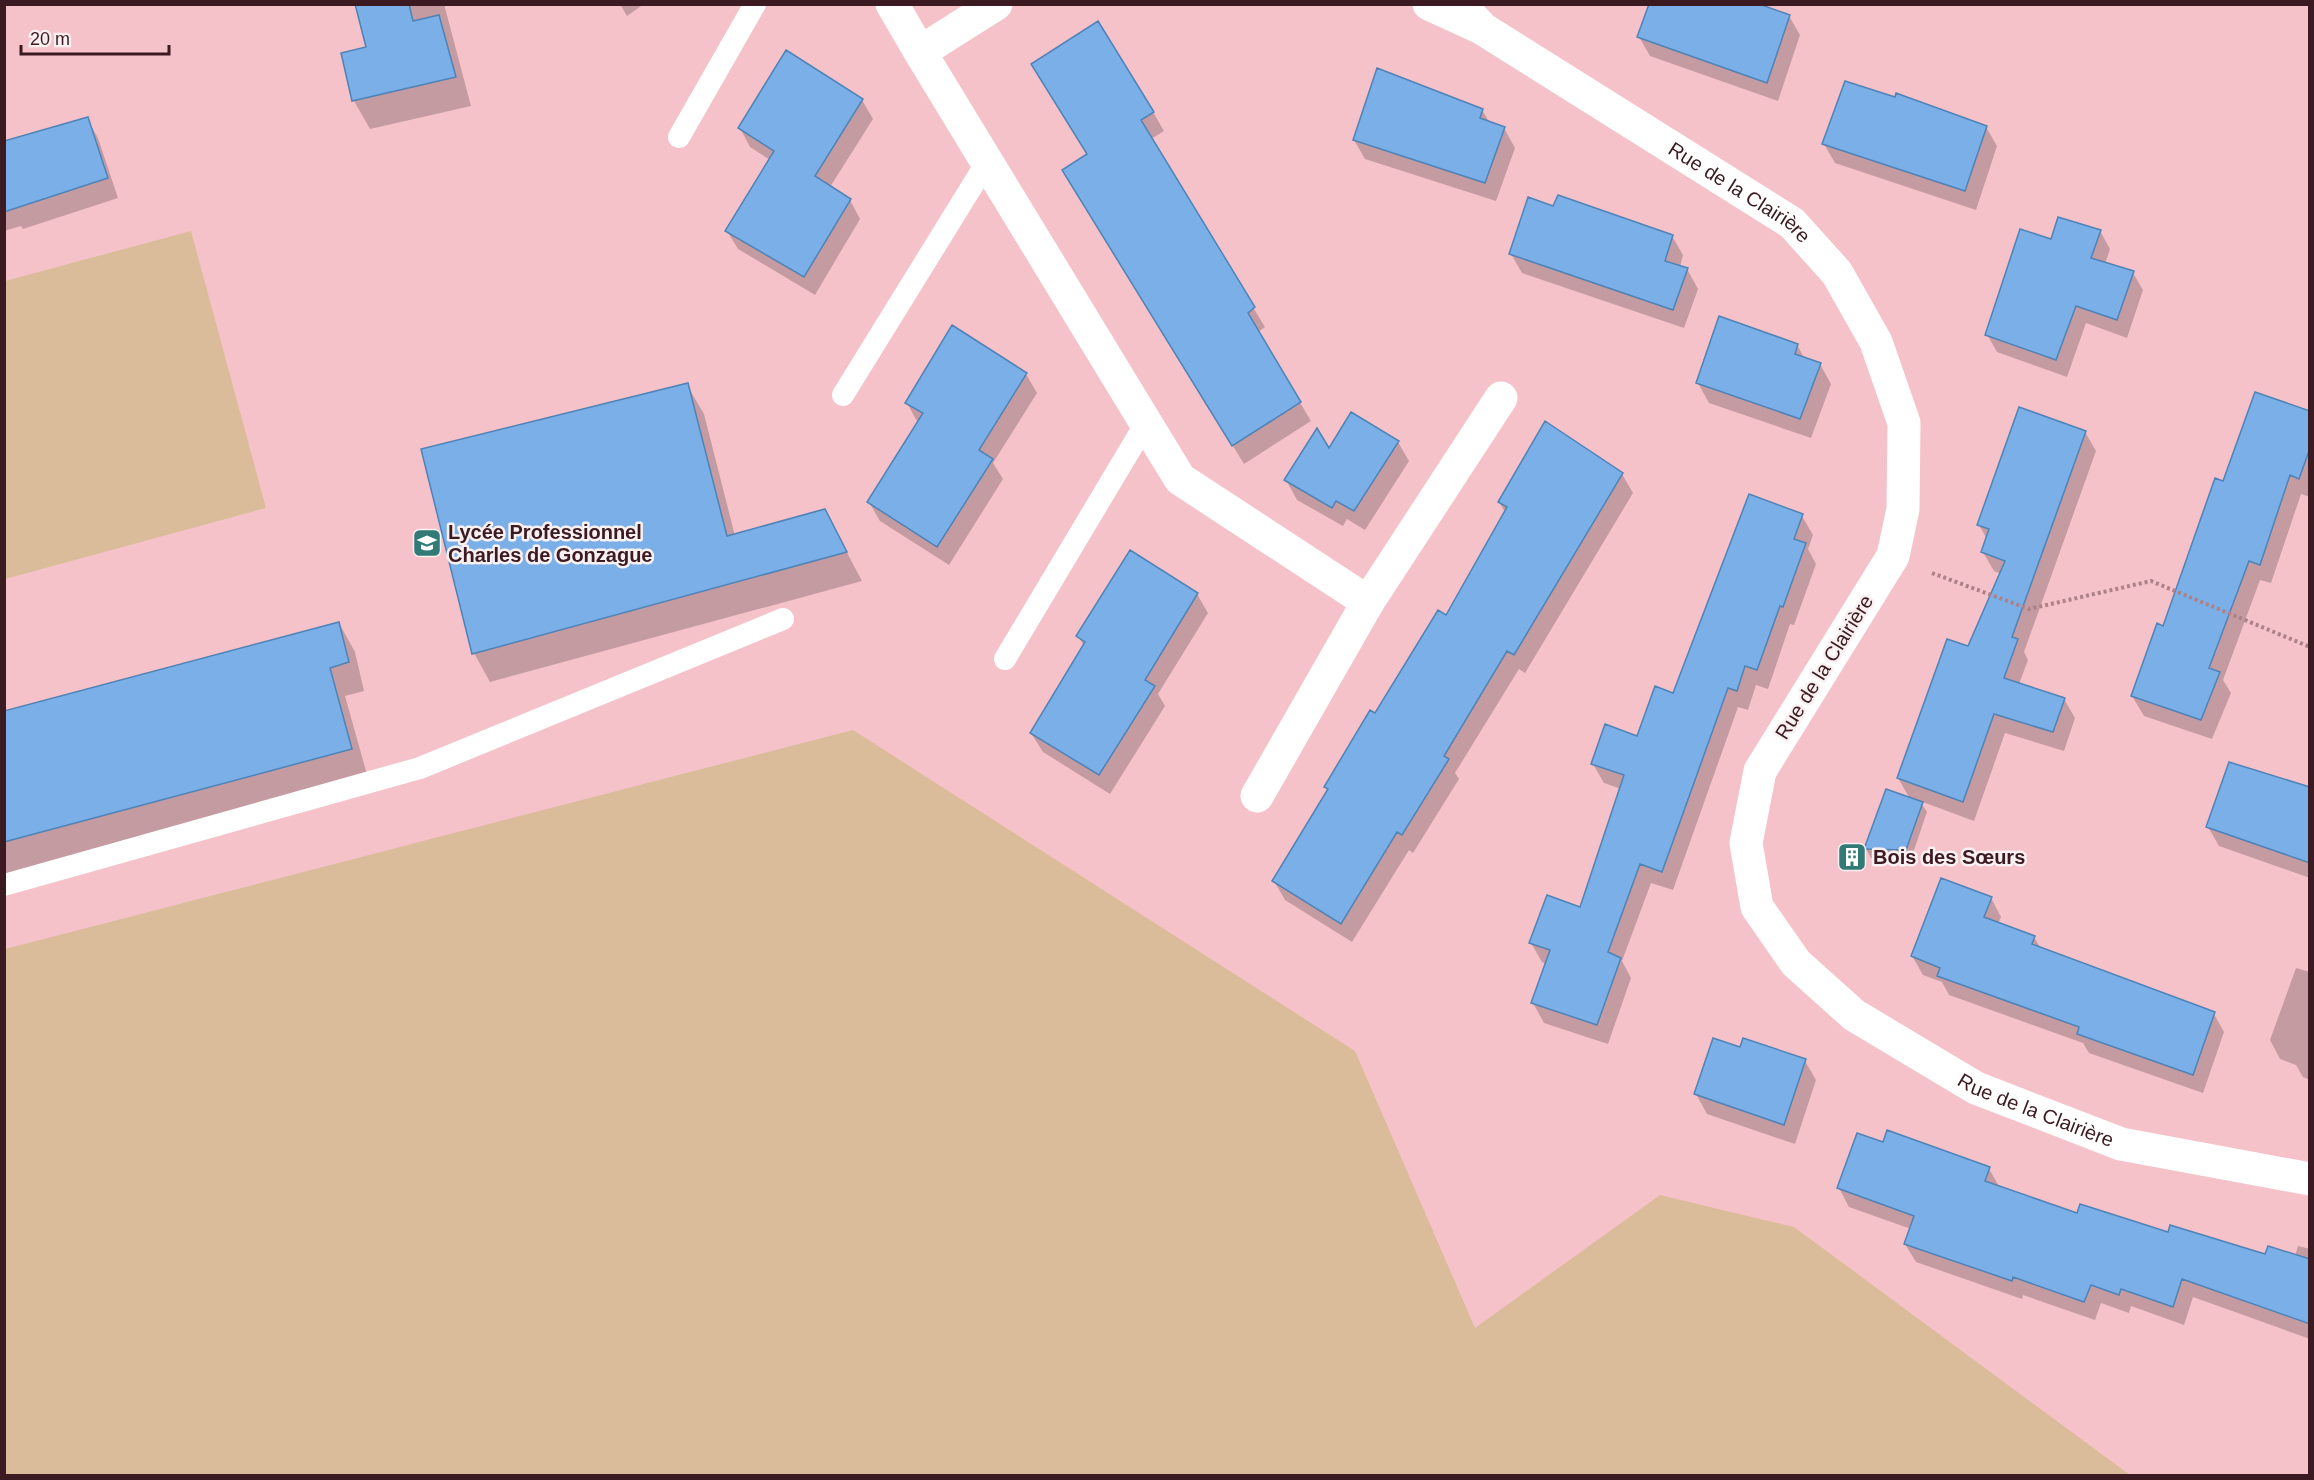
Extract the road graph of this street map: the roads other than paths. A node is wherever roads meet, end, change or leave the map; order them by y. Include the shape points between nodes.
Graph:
1 (755, 4) edge
2 (892, 4) edge
3 (1429, 4) edge
4 (1459, 4) edge
5 (985, 7) edge
6 (1483, 29) junction
7 (920, 52) junction
8 (679, 136) dead end
9 (987, 162) junction
10 (843, 395) dead end
11 (1501, 398) dead end
12 (1146, 423) junction
13 (1368, 602) junction
14 (783, 619) dead end
15 (1005, 659) dead end
16 (1257, 796) dead end
17 (4, 885) edge
18 (2310, 1179) edge

1 - 8 lane
2 - 7 street
3 - 6 street
4 - 6 street, Rue de la Clairière
5 - 7 street
6 - 18 street, Rue de la Clairière via 1792,223 1837,273 1876,342 1904,423 1903,509 1893,556 1760,771 1746,843 1757,907 1796,963 1854,1015 1976,1088 2121,1144
7 - 9 street
9 - 10 lane
9 - 12 street
11 - 13 street
12 - 13 street via 1180,478
12 - 15 lane
13 - 16 street
14 - 17 lane via 420,768

